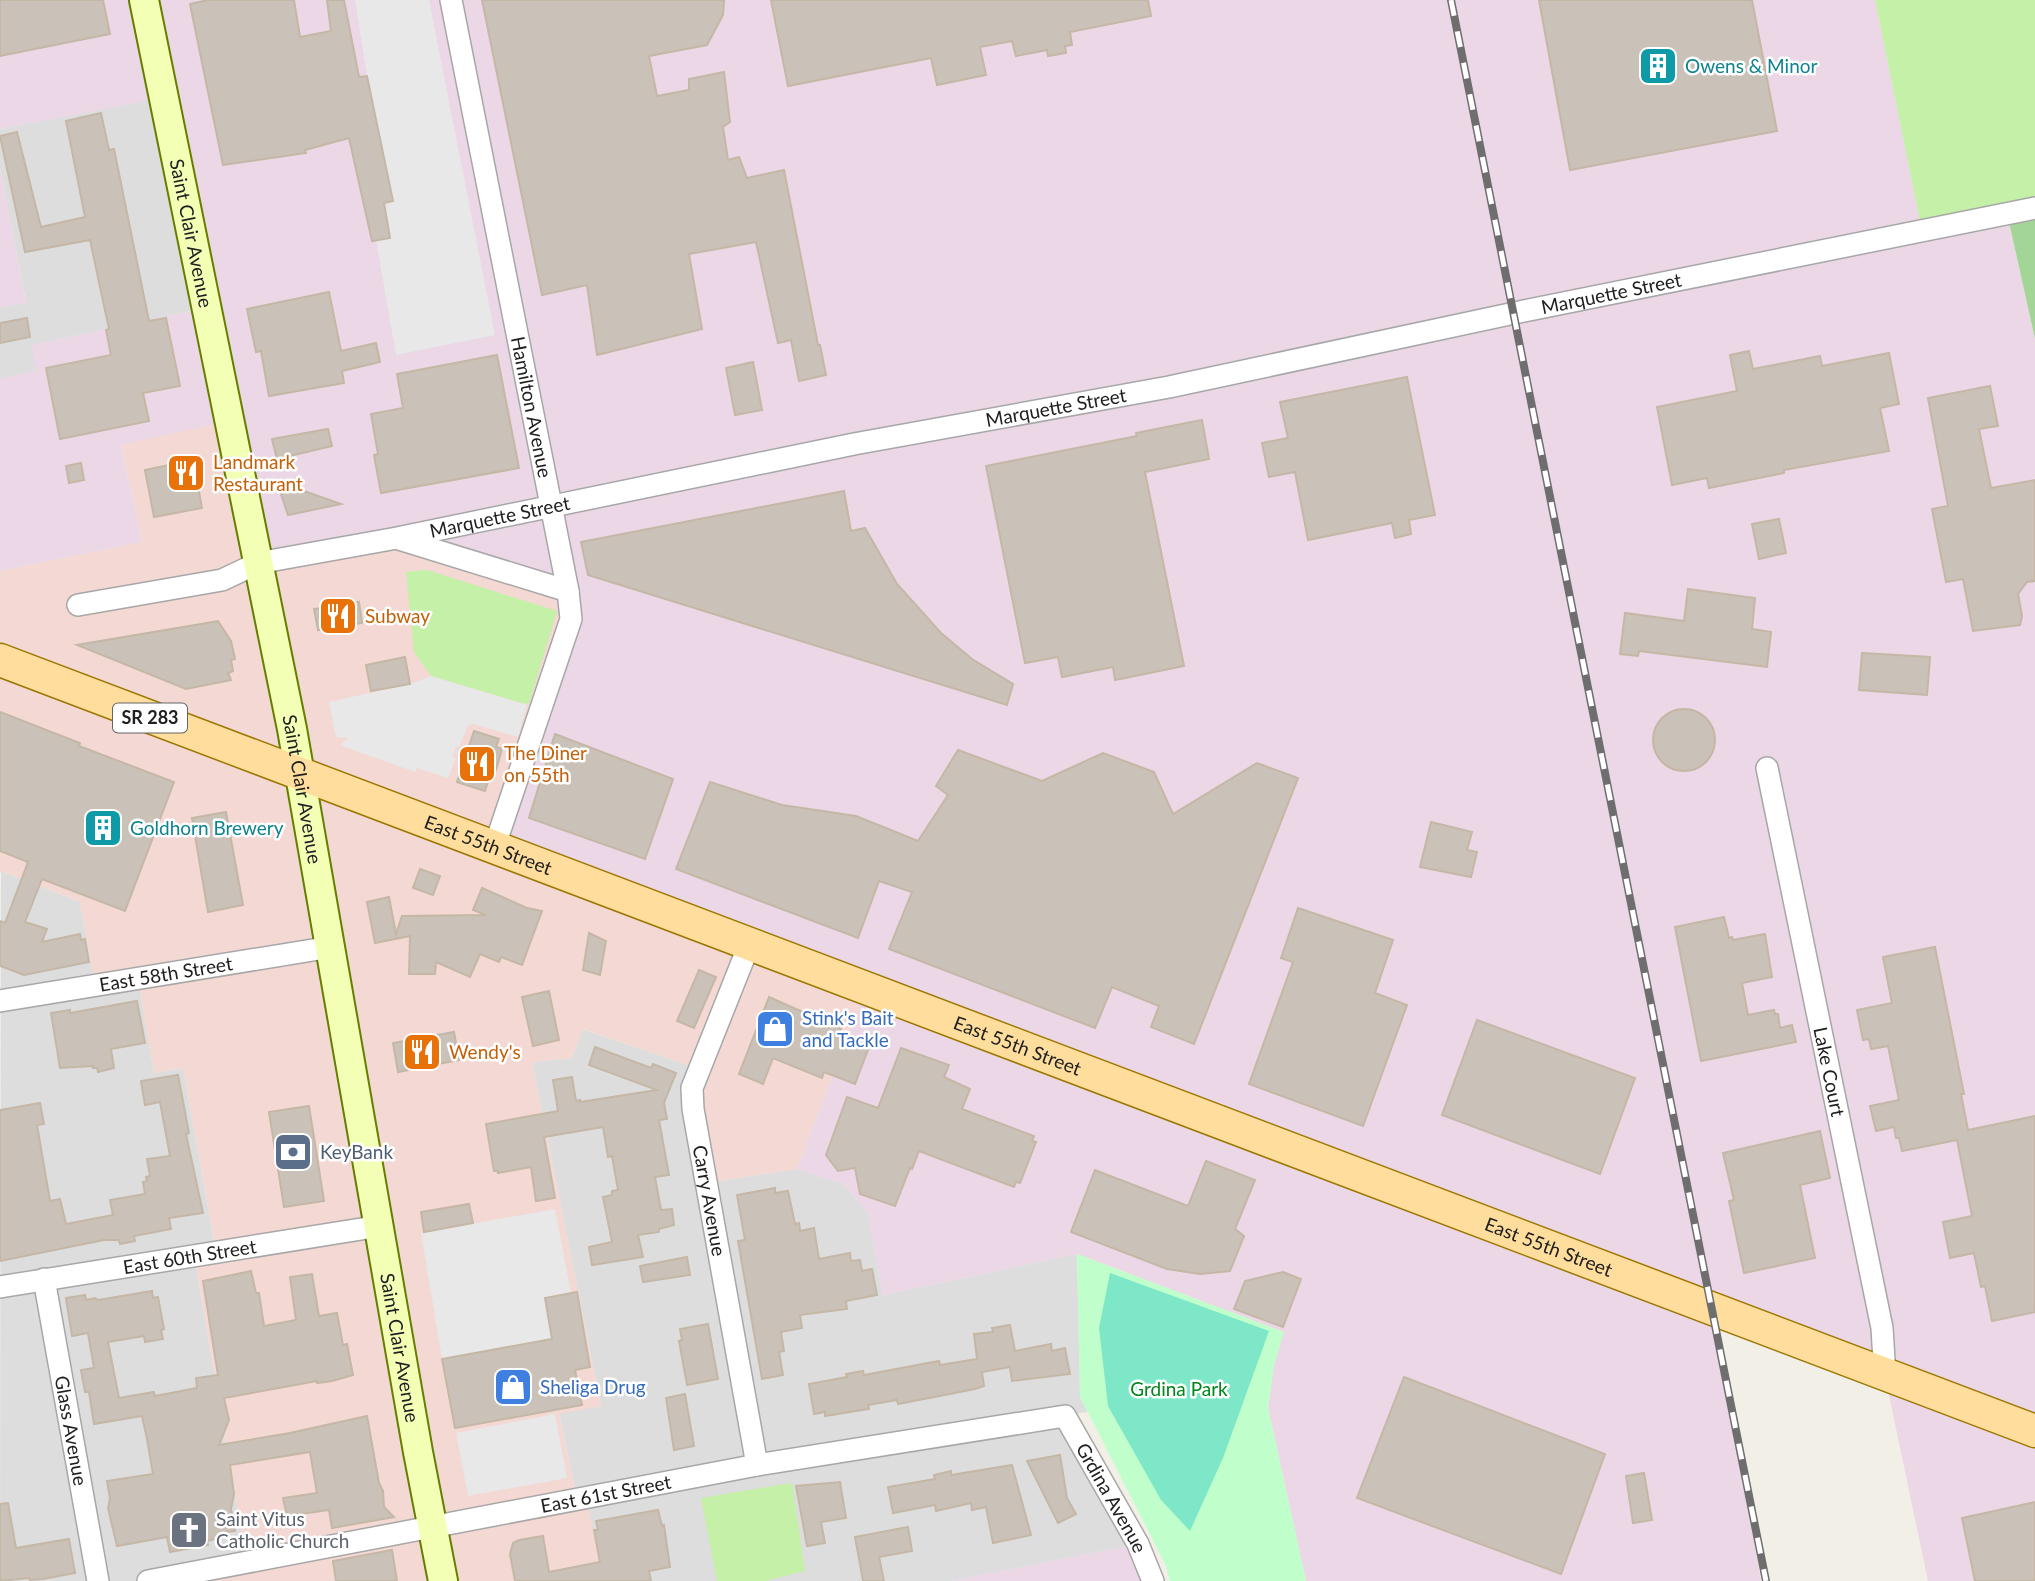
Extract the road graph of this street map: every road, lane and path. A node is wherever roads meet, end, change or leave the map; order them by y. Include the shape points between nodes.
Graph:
1 (144, 0) edge
2 (451, 0) edge
3 (2035, 208) edge
4 (550, 505) junction
5 (397, 538) junction
6 (258, 563) junction
7 (568, 591) junction
8 (78, 606) dead end
9 (0, 660) edge
10 (1767, 768) dead end
11 (301, 775) junction
12 (494, 848) junction
13 (749, 945) junction
14 (331, 947) junction
15 (0, 1001) edge
16 (380, 1226) junction
17 (44, 1279) junction
18 (0, 1287) edge
19 (1885, 1376) junction
20 (1065, 1416) joint
21 (2035, 1432) edge
22 (757, 1465) junction
23 (432, 1528) junction
24 (98, 1581) edge
25 (148, 1581) edge
26 (443, 1581) edge
27 (1153, 1581) edge

1 - 6 main road, Saint Clair Avenue
2 - 4 street, Hamilton Avenue
3 - 4 street, Marquette Street via 1169,387
4 - 5 street, Marquette Street
4 - 7 street, Hamilton Avenue
5 - 6 street, Marquette Street
5 - 7 street
6 - 8 street, Marquette Street via 222,580
6 - 11 main road, Saint Clair Avenue
7 - 12 street, Hamilton Avenue via 570,619
9 - 11 main road, East 55th Street / SR 283
10 - 19 street, Lake Court via 1882,1328
11 - 12 main road, East 55th Street
11 - 14 main road, Saint Clair Avenue
12 - 13 main road, East 55th Street
13 - 19 main road, East 55th Street
13 - 22 street, Carry Avenue via 692,1088
14 - 15 street, East 58th Street
14 - 16 main road, Saint Clair Avenue
16 - 17 street, East 60th Street
16 - 23 main road, Saint Clair Avenue
17 - 18 street, East 60th Street
17 - 24 street, Glass Avenue
19 - 21 main road, East 55th Street
20 - 22 street, East 61st Street
20 - 27 street, Grdina Avenue via 1138,1544
22 - 23 street, East 61st Street
23 - 25 street, East 61st Street
23 - 26 main road, Saint Clair Avenue

